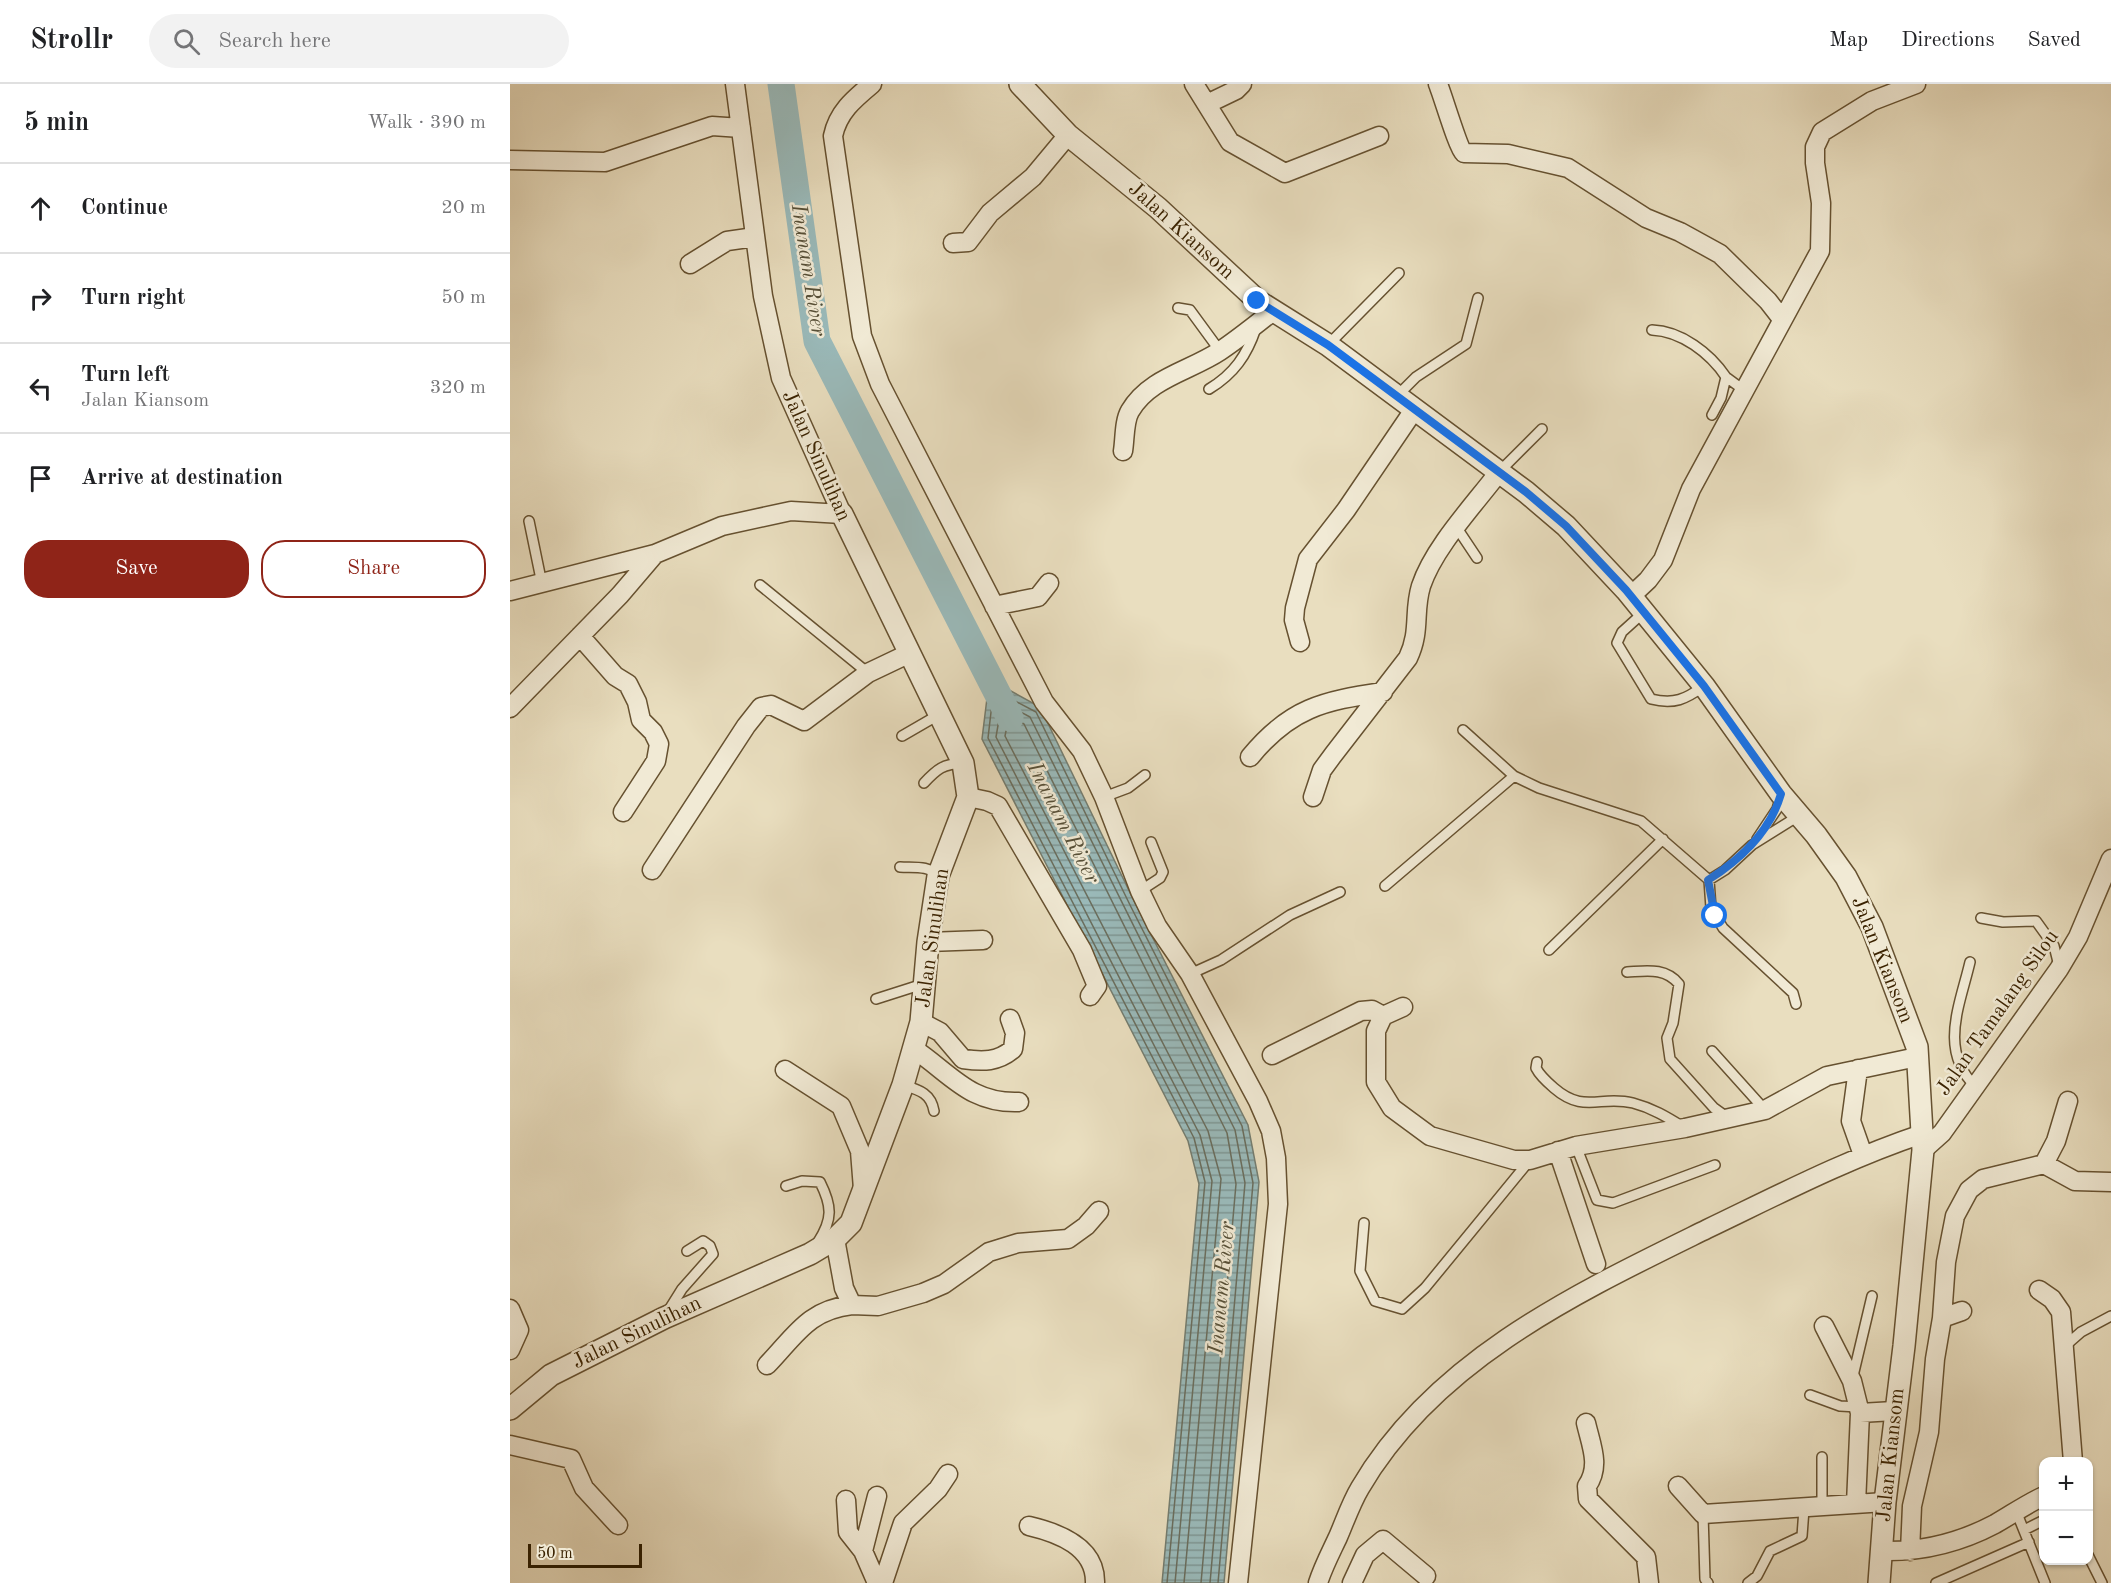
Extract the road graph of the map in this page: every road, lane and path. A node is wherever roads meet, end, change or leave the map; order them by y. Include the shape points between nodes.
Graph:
1 (735, 84) edge
2 (872, 84) edge
3 (1020, 84) edge
4 (1194, 84) edge
5 (1242, 84) edge
6 (1438, 84) edge
7 (1916, 84) edge
8 (1207, 104) junction
9 (741, 128) junction
10 (1068, 135) junction
11 (1379, 136) dead end
12 (510, 160) edge
13 (755, 237) junction
14 (952, 243) dead end
15 (690, 264) dead end
16 (1399, 273) dead end
17 (1478, 298) dead end
18 (1178, 308) dead end
19 (1265, 317) junction
20 (1782, 319) junction
21 (1652, 330) dead end
22 (1328, 345) junction
23 (1220, 351) junction
24 (1726, 377) junction
25 (1209, 389) dead end
26 (1745, 391) junction
27 (1396, 397) junction
28 (1414, 410) junction
29 (1712, 415) dead end
30 (1542, 429) dead end
31 (1123, 451) dead end
32 (1499, 472) junction
33 (842, 514) junction
34 (529, 521) dead end
35 (1457, 528) junction
36 (655, 554) junction
37 (1477, 558) dead end
38 (1049, 583) dead end
39 (542, 584) junction
40 (760, 585) dead end
41 (510, 591) edge
42 (1630, 596) junction
43 (994, 606) junction
44 (1644, 612) junction
45 (580, 636) junction
46 (1300, 642) dead end
47 (910, 653) junction
48 (868, 673) junction
49 (1704, 686) junction
50 (1383, 692) junction
51 (510, 708) edge
52 (940, 714) junction
53 (1463, 730) dead end
54 (902, 736) dead end
55 (1251, 757) dead end
56 (963, 764) junction
57 (1146, 775) dead end
58 (1514, 776) junction
59 (924, 783) dead end
60 (1781, 794) junction
61 (968, 797) junction
62 (1104, 797) junction
63 (1313, 797) dead end
64 (623, 812) dead end
65 (1800, 815) junction
66 (1663, 839) junction
67 (1151, 842) dead end
68 (1752, 845) junction
69 (2111, 859) edge
70 (900, 867) dead end
71 (652, 870) dead end
72 (938, 876) junction
73 (1708, 880) junction
74 (1385, 886) dead end
75 (1140, 891) junction
76 (1340, 892) dead end
77 (1982, 918) dead end
78 (982, 940) dead end
79 (928, 942) junction
80 (1549, 950) dead end
81 (1970, 962) dead end
82 (2059, 969) junction
83 (1627, 972) dead end
84 (1190, 974) junction
85 (923, 984) junction
86 (1090, 996) dead end
87 (876, 999) dead end
88 (1796, 1004) dead end
89 (1403, 1007) dead end
90 (1383, 1016) junction
91 (1010, 1019) dead end
92 (921, 1022) junction
93 (914, 1049) junction
94 (1712, 1051) dead end
95 (1272, 1055) dead end
96 (1917, 1057) junction
97 (1537, 1062) dead end
98 (784, 1070) dead end
99 (1858, 1070) junction
100 (903, 1085) junction
101 (1976, 1087) junction
102 (2068, 1101) dead end
103 (1019, 1102) dead end
104 (1765, 1110) junction
105 (934, 1111) dead end
106 (1728, 1118) junction
107 (1685, 1128) junction
108 (1922, 1142) junction
109 (1567, 1149) junction
110 (1863, 1155) junction
111 (1530, 1160) junction
112 (2044, 1164) junction
113 (1715, 1165) dead end
114 (2111, 1182) edge
115 (786, 1186) dead end
116 (864, 1194) junction
117 (1099, 1211) dead end
118 (1364, 1223) dead end
119 (835, 1239) junction
120 (687, 1251) dead end
121 (810, 1254) junction
122 (1596, 1264) dead end
123 (2039, 1290) dead end
124 (1872, 1296) dead end
125 (852, 1305) junction
126 (510, 1309) edge
127 (1962, 1311) dead end
128 (2111, 1316) edge
129 (664, 1318) junction
130 (1942, 1318) junction
131 (1824, 1326) dead end
132 (510, 1350) edge
133 (2062, 1351) junction
134 (767, 1365) dead end
135 (1852, 1381) junction
136 (1810, 1395) dead end
137 (510, 1409) edge
138 (1859, 1410) junction
139 (1894, 1411) junction
140 (1586, 1424) dead end
141 (510, 1445) edge
142 (1822, 1457) dead end
143 (2073, 1457) edge
144 (948, 1474) dead end
145 (1678, 1486) dead end
146 (877, 1496) dead end
147 (2039, 1498) edge
148 (846, 1500) dead end
149 (1885, 1502) junction
150 (1856, 1504) junction
151 (1822, 1507) junction
152 (1804, 1509) junction
153 (2016, 1511) junction
154 (1702, 1514) junction
155 (2039, 1522) edge
156 (618, 1525) dead end
157 (1029, 1526) dead end
158 (2024, 1530) junction
159 (2029, 1542) junction
160 (863, 1551) junction
161 (1882, 1551) junction
162 (1910, 1551) junction
163 (2093, 1565) edge
164 (1426, 1576) dead end
165 (877, 1583) edge
166 (883, 1583) edge
167 (1095, 1583) edge
168 (1238, 1583) edge
169 (1318, 1583) edge
170 (1352, 1583) edge
171 (1649, 1583) edge
172 (1708, 1583) edge
173 (1748, 1583) edge
174 (1879, 1583) edge
175 (1936, 1583) edge
176 (2045, 1583) edge
177 (2102, 1583) edge

1 - 9 street, Jalan Sinulihan
2 - 43 street via 842,112 833,136 861,336 880,384
3 - 10 street, Jalan Kiansom
4 - 8 street
5 - 8 street
6 - 20 street via 1464,153 1508,154 1568,168 1646,218 1720,254
7 - 20 street via 1872,101 1822,132 1815,147 1821,203 1820,251
8 - 11 street via 1230,142 1285,173
9 - 12 street via 712,126 605,162
9 - 13 street, Jalan Sinulihan
10 - 14 street via 1033,177 1003,200 968,242
10 - 19 street, Jalan Kiansom via 1158,208
13 - 15 street via 727,241
13 - 33 street, Jalan Sinulihan via 781,378
16 - 22 lane
17 - 27 lane via 1466,344 1416,377
18 - 23 lane via 1190,310
19 - 22 street, Jalan Kiansom
19 - 23 street
19 - 25 lane via 1248,353 1224,380
20 - 26 street
21 - 24 lane via 1700,349
22 - 27 street, Jalan Kiansom
23 - 31 street via 1141,395 1129,413
24 - 26 lane
24 - 29 lane
26 - 42 street via 1691,489 1663,560
27 - 28 street, Jalan Kiansom
28 - 32 street, Jalan Kiansom
28 - 46 street via 1308,559 1295,608
30 - 32 lane
32 - 35 street
32 - 42 street, Jalan Kiansom via 1566,526
33 - 36 street via 792,511 722,526
33 - 47 street, Jalan Sinulihan
34 - 39 lane
35 - 37 lane
35 - 50 street via 1421,587 1416,641
36 - 39 street
36 - 45 street
38 - 43 street via 1038,597
39 - 41 street
40 - 48 lane
42 - 44 street, Jalan Kiansom
43 - 62 street via 1044,702 1082,751
44 - 49 street, Jalan Kiansom
44 - 49 lane via 1622,632 1617,643 1651,699 1678,702
45 - 51 street
45 - 64 street via 615,676 628,684 641,720 659,744 656,761
47 - 48 street
47 - 52 street, Jalan Sinulihan
48 - 71 street via 804,721 771,705 762,708 746,726
49 - 60 street, Jalan Kiansom
50 - 55 street via 1335,700 1301,713 1280,724
50 - 63 street via 1322,771
52 - 54 lane
52 - 56 street, Jalan Sinulihan
53 - 58 lane
56 - 59 lane via 945,764
56 - 61 street, Jalan Sinulihan
57 - 62 lane via 1128,788
58 - 66 lane via 1641,821
58 - 74 lane
60 - 65 street, Jalan Kiansom
60 - 68 lane via 1768,824
61 - 72 street, Jalan Sinulihan
61 - 86 street via 998,806 1082,950 1097,986
62 - 75 street
65 - 68 lane
65 - 96 street, Jalan Kiansom via 1846,877 1872,927 1917,1047
66 - 73 lane
66 - 80 lane
67 - 75 lane via 1163,872
68 - 73 lane
69 - 82 street, Jalan Tamalang Silou via 2078,937
70 - 72 lane via 934,871
72 - 79 street, Jalan Sinulihan
73 - 88 lane via 1711,908 1719,922 1793,993
75 - 84 street via 1157,926
76 - 84 lane via 1290,915 1221,960
77 - 82 lane via 2036,921 2054,946
78 - 79 street
79 - 85 street, Jalan Sinulihan
81 - 101 lane via 1957,1001 1956,1049 1965,1076
82 - 101 street, Jalan Tamalang Silou
83 - 106 lane via 1657,971 1679,984 1667,1038 1670,1059
84 - 168 street via 1258,1101 1271,1131 1276,1158 1278,1204
85 - 87 lane
85 - 92 street, Jalan Sinulihan
89 - 90 street
90 - 95 street via 1372,1010 1361,1011
90 - 111 street via 1376,1031 1376,1082 1392,1108 1430,1136 1514,1160
91 - 92 street via 1015,1033 1013,1049 1000,1060 974,1061 963,1059 940,1032
92 - 93 street, Jalan Sinulihan
93 - 100 street, Jalan Sinulihan
93 - 103 street via 966,1092 983,1099
94 - 104 lane
96 - 99 street
96 - 108 street, Jalan Kiansom
97 - 107 lane via 1539,1073 1564,1097 1575,1102 1631,1103 1663,1114
98 - 116 street via 841,1106 860,1151
99 - 104 street via 1827,1076
99 - 110 street via 1851,1120
100 - 105 lane via 922,1090 933,1101
100 - 116 street, Jalan Sinulihan
101 - 108 street, Jalan Tamalang Silou via 1942,1133
102 - 112 street via 2056,1141
104 - 106 street
106 - 107 street
107 - 109 street
108 - 110 street
108 - 139 street, Jalan Kiansom via 1904,1346
109 - 111 street
109 - 113 lane via 1597,1200 1613,1203
109 - 122 street
110 - 169 street via 1565,1302 1479,1359 1426,1404 1379,1459 1359,1489
111 - 118 lane via 1425,1288 1402,1309 1375,1301 1360,1271
112 - 114 street via 2075,1182
112 - 130 street via 1983,1179 1959,1204 1949,1234
115 - 121 lane via 802,1181 820,1182 830,1202 828,1227
116 - 119 street, Jalan Sinulihan via 851,1223
117 - 125 street via 1068,1239 1008,1246 989,1252 944,1284 923,1293 878,1306
119 - 121 street, Jalan Sinulihan
119 - 125 street via 844,1288
120 - 129 lane via 703,1241 713,1254 682,1289
121 - 129 street, Jalan Sinulihan
123 - 133 street via 2061,1312
124 - 135 lane
125 - 134 street via 833,1307 809,1318
126 - 132 street via 519,1330
127 - 130 street
128 - 133 lane via 2081,1332
129 - 137 street, Jalan Sinulihan via 550,1375
130 - 162 street via 1929,1432 1912,1506
131 - 135 street
133 - 143 street
135 - 138 street
136 - 138 lane
138 - 139 street
138 - 150 street
139 - 149 street, Jalan Kiansom
140 - 171 street via 1596,1463 1587,1486 1588,1499 1646,1557
141 - 156 street via 571,1459 584,1488
142 - 151 lane
144 - 166 street via 903,1523
145 - 154 street
146 - 160 street
147 - 153 street
148 - 160 street via 848,1532
149 - 150 street
149 - 161 street, Jalan Kiansom
150 - 151 street
151 - 152 street
152 - 154 street
152 - 173 lane via 1802,1536 1770,1551 1757,1576
153 - 158 lane
153 - 162 street via 1969,1536
154 - 172 lane
155 - 158 lane
157 - 167 street via 1054,1534 1085,1552 1095,1573
158 - 159 lane
159 - 175 lane
159 - 176 lane
160 - 165 street
161 - 162 street
161 - 174 street, Jalan Kiansom
163 - 177 lane
164 - 170 street via 1383,1540 1365,1555

